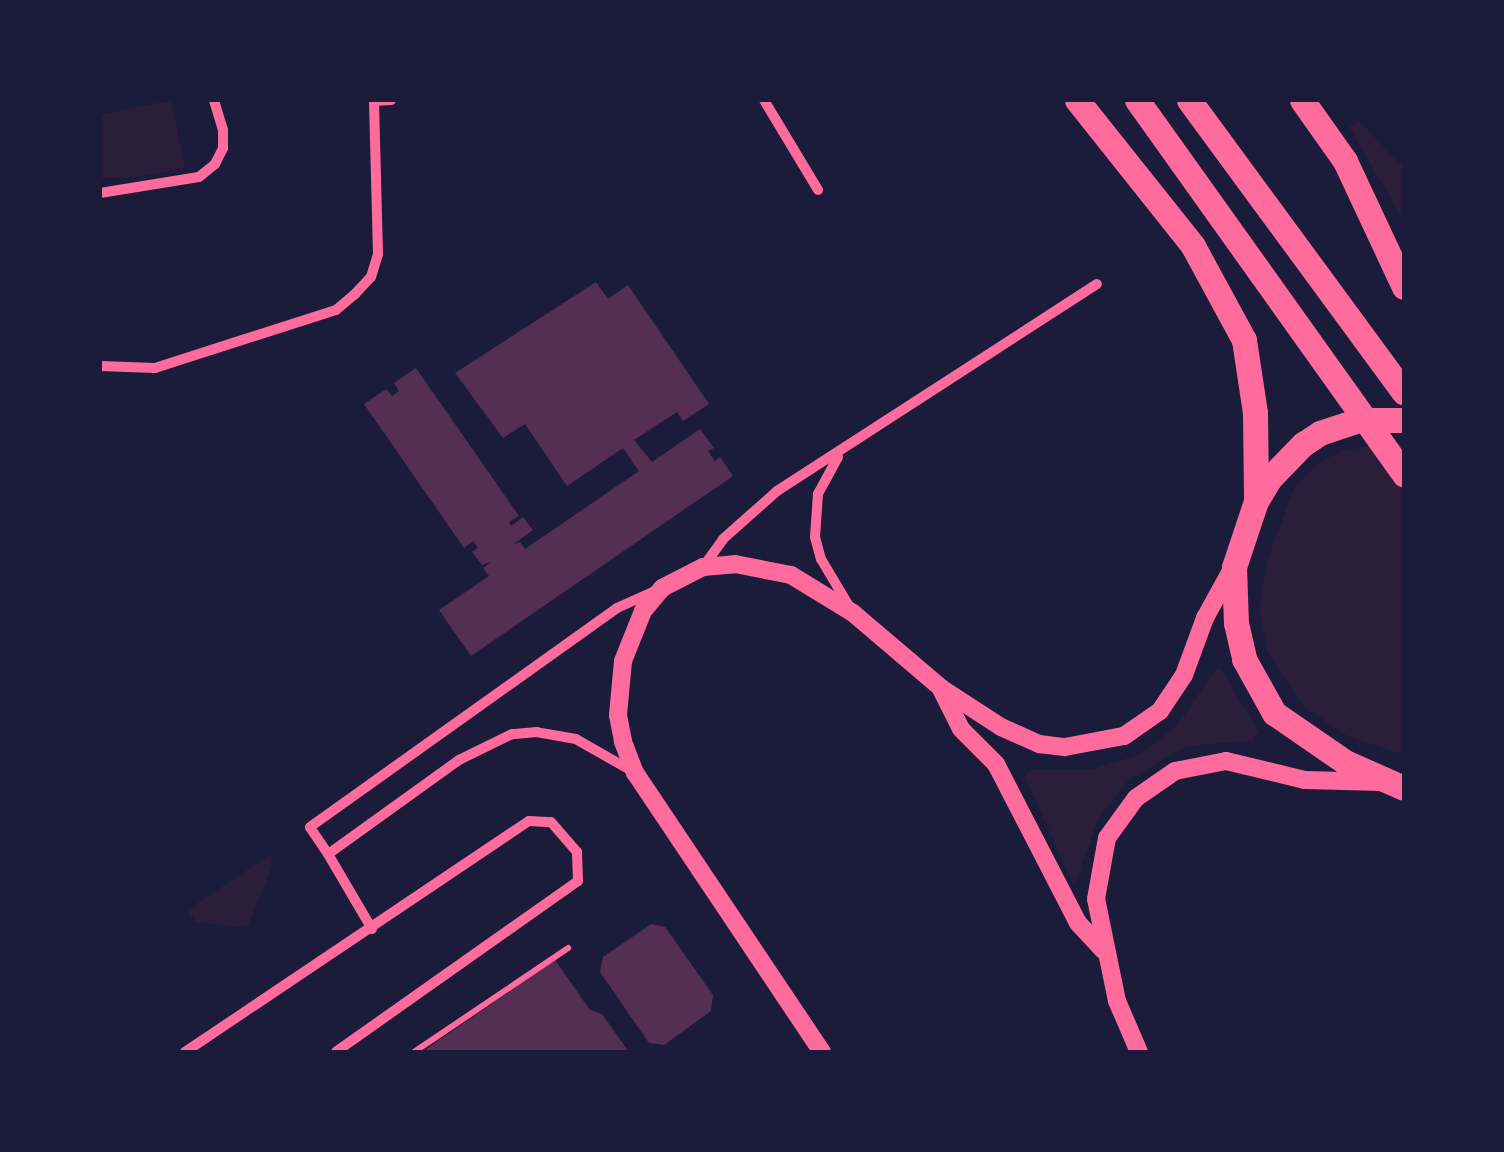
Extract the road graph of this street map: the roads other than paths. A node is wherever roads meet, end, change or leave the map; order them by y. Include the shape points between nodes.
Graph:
1 (214, 100) edge
2 (374, 100) edge
3 (391, 100) edge
4 (764, 100) edge
5 (1077, 100) edge
6 (1137, 100) edge
7 (1189, 100) edge
8 (1302, 100) edge
9 (818, 190) dead end
10 (100, 192) edge
11 (1097, 284) dead end
12 (1404, 287) edge
13 (100, 366) edge
14 (1404, 392) edge
15 (1404, 420) edge
16 (844, 448) junction
17 (1404, 474) edge
18 (1256, 502) junction
19 (702, 567) junction
20 (1234, 567) junction
21 (662, 588) junction
22 (853, 613) junction
23 (941, 688) junction
24 (635, 773) junction
25 (1395, 785) edge
26 (328, 854) junction
27 (372, 929) junction
28 (1104, 951) junction
29 (186, 1052) edge
30 (336, 1052) edge
31 (822, 1052) edge
32 (1139, 1052) edge

1 - 10 street via 223,148 199,178
2 - 3 street
2 - 13 street via 378,254 355,294 336,310 155,368
4 - 9 street
5 - 18 main road via 1193,246 1244,340 1255,413
6 - 17 main road
7 - 14 main road
8 - 12 main road via 1345,160
11 - 16 street
15 - 18 main road via 1340,424 1295,451
16 - 19 street via 777,491
16 - 22 street via 818,494 814,538
18 - 20 main road
19 - 21 street
19 - 22 street via 763,566
20 - 23 street via 1173,695 1124,736 1084,746 1039,744
20 - 25 main road via 1244,659 1274,712 1306,738
21 - 24 street via 631,638 618,688 618,715
21 - 26 street via 617,608 310,827
22 - 23 street
23 - 28 street via 961,729 996,764 1078,923
24 - 26 street via 576,739 512,734 459,760
24 - 31 street
25 - 28 street via 1306,780 1226,761 1194,764 1156,780 1107,838 1096,899
26 - 27 street
27 - 29 street
27 - 30 street via 530,821 552,822 577,852 578,881
28 - 32 street

